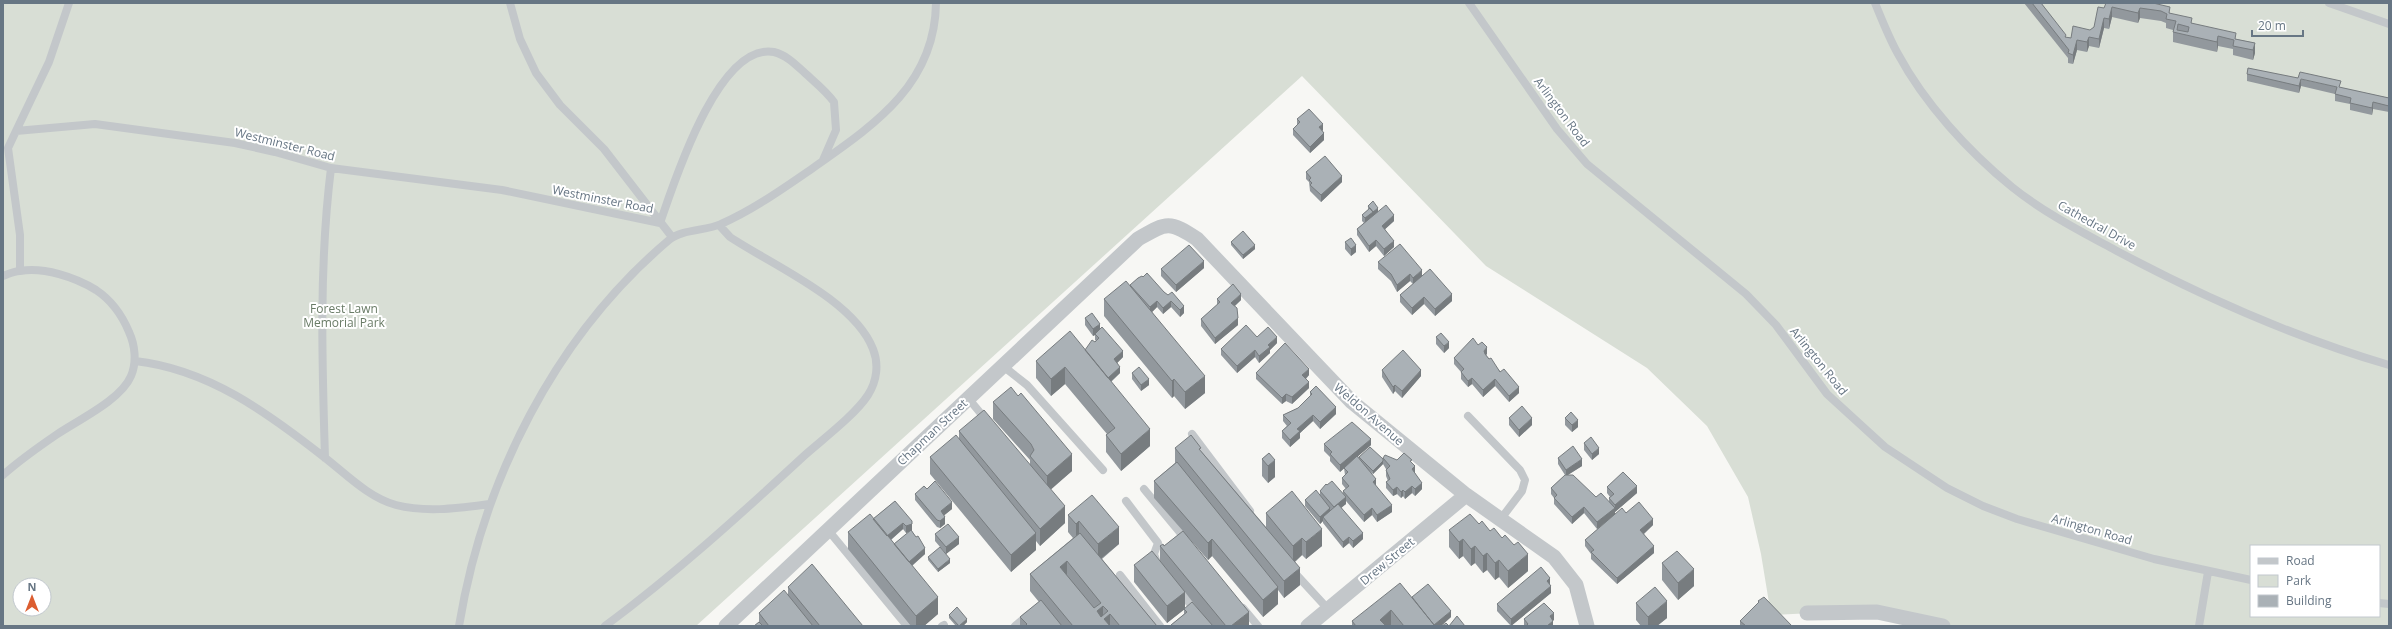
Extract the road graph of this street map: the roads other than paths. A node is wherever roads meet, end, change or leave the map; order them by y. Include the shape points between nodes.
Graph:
1 (69, 3) edge
2 (510, 3) edge
3 (936, 3) edge
4 (1469, 3) edge
5 (1875, 3) edge
6 (2329, 3) edge
7 (2389, 24) edge
8 (16, 131) junction
9 (822, 161) junction
10 (331, 168) junction
11 (660, 223) junction
12 (719, 225) junction
13 (672, 238) junction
14 (1138, 239) joint
15 (20, 271) junction
16 (3, 276) edge
17 (135, 360) junction
18 (2389, 365) edge
19 (1003, 366) junction
20 (968, 398) junction
21 (1468, 416) dead end
22 (990, 425) edge
23 (1192, 434) edge
24 (325, 458) junction
25 (1103, 470) dead end
26 (3, 475) edge
27 (1144, 489) dead end
28 (1466, 495) junction
29 (1126, 501) dead end
30 (490, 504) junction
31 (1254, 518) edge
32 (1500, 520) junction
33 (828, 530) junction
34 (1194, 549) edge
35 (1288, 565) edge
36 (1163, 571) edge
37 (2208, 572) junction
38 (1120, 575) dead end
39 (2250, 580) edge
40 (1173, 583) edge
41 (1238, 602) edge
42 (1328, 609) junction
43 (1033, 611) edge
44 (1807, 613) dead end
45 (459, 626) edge
46 (605, 626) edge
47 (726, 626) edge
48 (907, 626) edge
49 (1015, 626) edge
50 (1160, 626) edge
51 (1208, 626) edge
52 (1258, 626) edge
53 (1308, 626) edge
54 (1587, 626) edge
55 (1943, 626) edge
56 (2199, 626) edge

1 - 8 lane via 49,62
2 - 11 lane, Westminster Road via 520,39 536,73 560,105 604,149
3 - 9 lane via 933,34 926,56 903,95 853,140
4 - 37 lane, Arlington Road via 1557,129 1588,164 1746,294 1776,325 1827,394 1885,447 1947,488 1983,506 2089,541
5 - 18 lane, Cathedral Drive via 1898,54 1930,101 1985,163 2041,208 2180,285 2325,344
6 - 7 lane
8 - 10 lane, Westminster Road via 95,124 235,143
8 - 15 lane via 8,148 20,235
9 - 11 lane via 836,130 834,102 787,57 773,52 759,53 744,61 728,76 701,119 678,170
9 - 12 lane via 779,191
10 - 11 lane, Westminster Road via 502,190
10 - 24 lane via 321,290
11 - 13 lane, Westminster Road
12 - 13 lane
12 - 46 lane via 730,238 818,290 858,324 874,349 876,377 862,403 738,517
13 - 30 lane via 645,262 598,313 561,363 521,432
14 - 19 street, Chapman Street
14 - 28 street, Weldon Avenue via 1164,225 1180,228 1197,240 1352,402
15 - 16 lane
15 - 17 lane via 55,274 97,291 111,302 126,325 131,336
17 - 24 lane via 179,369 215,384 271,416
17 - 26 lane via 131,376 115,396 20,460
19 - 20 street, Chapman Street
19 - 25 lane via 1026,385
20 - 22 lane
20 - 33 street, Chapman Street
21 - 32 lane via 1520,470 1525,480 1522,491
23 - 31 lane
24 - 30 lane via 380,499 396,505 415,509 443,509
27 - 34 lane
28 - 32 street, Weldon Avenue
28 - 42 street, Drew Street
29 - 36 lane via 1158,543 1154,554
30 - 45 lane via 472,566
32 - 54 street, Weldon Avenue via 1554,558 1576,585
33 - 47 street, Chapman Street
33 - 48 lane
35 - 42 lane
37 - 39 lane, Arlington Road
37 - 56 lane
38 - 50 lane
40 - 51 lane
41 - 52 lane
42 - 53 street, Drew Street
43 - 49 lane
44 - 55 street via 1877,612

